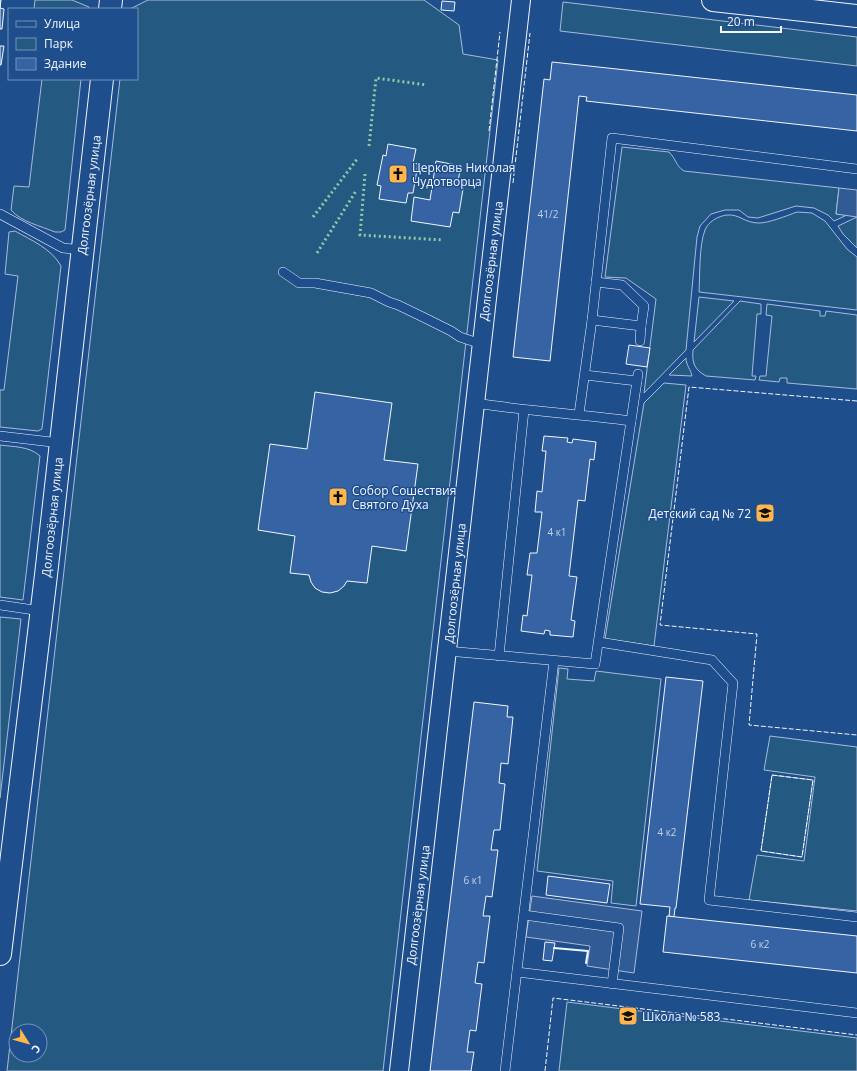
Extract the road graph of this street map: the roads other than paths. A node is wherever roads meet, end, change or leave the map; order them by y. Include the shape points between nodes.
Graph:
1 (521, 0) edge
2 (713, 0) edge
3 (857, 16) edge
4 (102, 80) edge
5 (857, 169) edge
6 (0, 214) edge
7 (82, 250) junction
8 (283, 272) dead end
9 (596, 282) junction
10 (592, 320) junction
11 (641, 326) junction
12 (640, 341) dead end
13 (481, 344) junction
14 (585, 375) junction
15 (474, 403) junction
16 (524, 410) junction
17 (579, 414) junction
18 (631, 421) junction
19 (0, 436) edge
20 (60, 443) junction
21 (0, 605) edge
22 (41, 611) junction
23 (599, 642) junction
24 (447, 651) junction
25 (499, 656) junction
26 (554, 661) junction
27 (524, 915) junction
28 (857, 917) edge
29 (0, 951) edge
30 (517, 972) junction
31 (612, 984) junction
32 (857, 1013) edge
33 (399, 1071) edge
34 (505, 1071) edge

1 - 13 street, Долгоозёрная улица
2 - 3 main road
4 - 7 main road, Долгоозёрная улица
5 - 9 lane via 612,138
6 - 7 lane via 63,248
7 - 20 main road, Долгоозёрная улица
8 - 13 lane via 299,283 315,283 371,293 460,337
9 - 10 lane
9 - 11 lane via 622,284 644,306
10 - 11 lane
10 - 14 lane
11 - 12 lane
13 - 15 street, Долгоозёрная улица
14 - 17 lane
14 - 18 lane via 637,377
15 - 16 lane
15 - 24 street, Долгоозёрная улица
16 - 17 lane
16 - 25 lane
17 - 18 lane
18 - 23 lane
19 - 20 lane
20 - 22 main road, Долгоозёрная улица
21 - 22 lane
22 - 29 main road, Долгоозёрная улица
23 - 26 lane via 595,664
23 - 28 lane via 712,660 733,683 709,900
24 - 25 lane
24 - 33 street, Долгоозёрная улица
25 - 26 lane
26 - 27 lane
27 - 30 lane
27 - 31 lane via 619,928
30 - 31 lane
30 - 34 lane
31 - 32 lane

